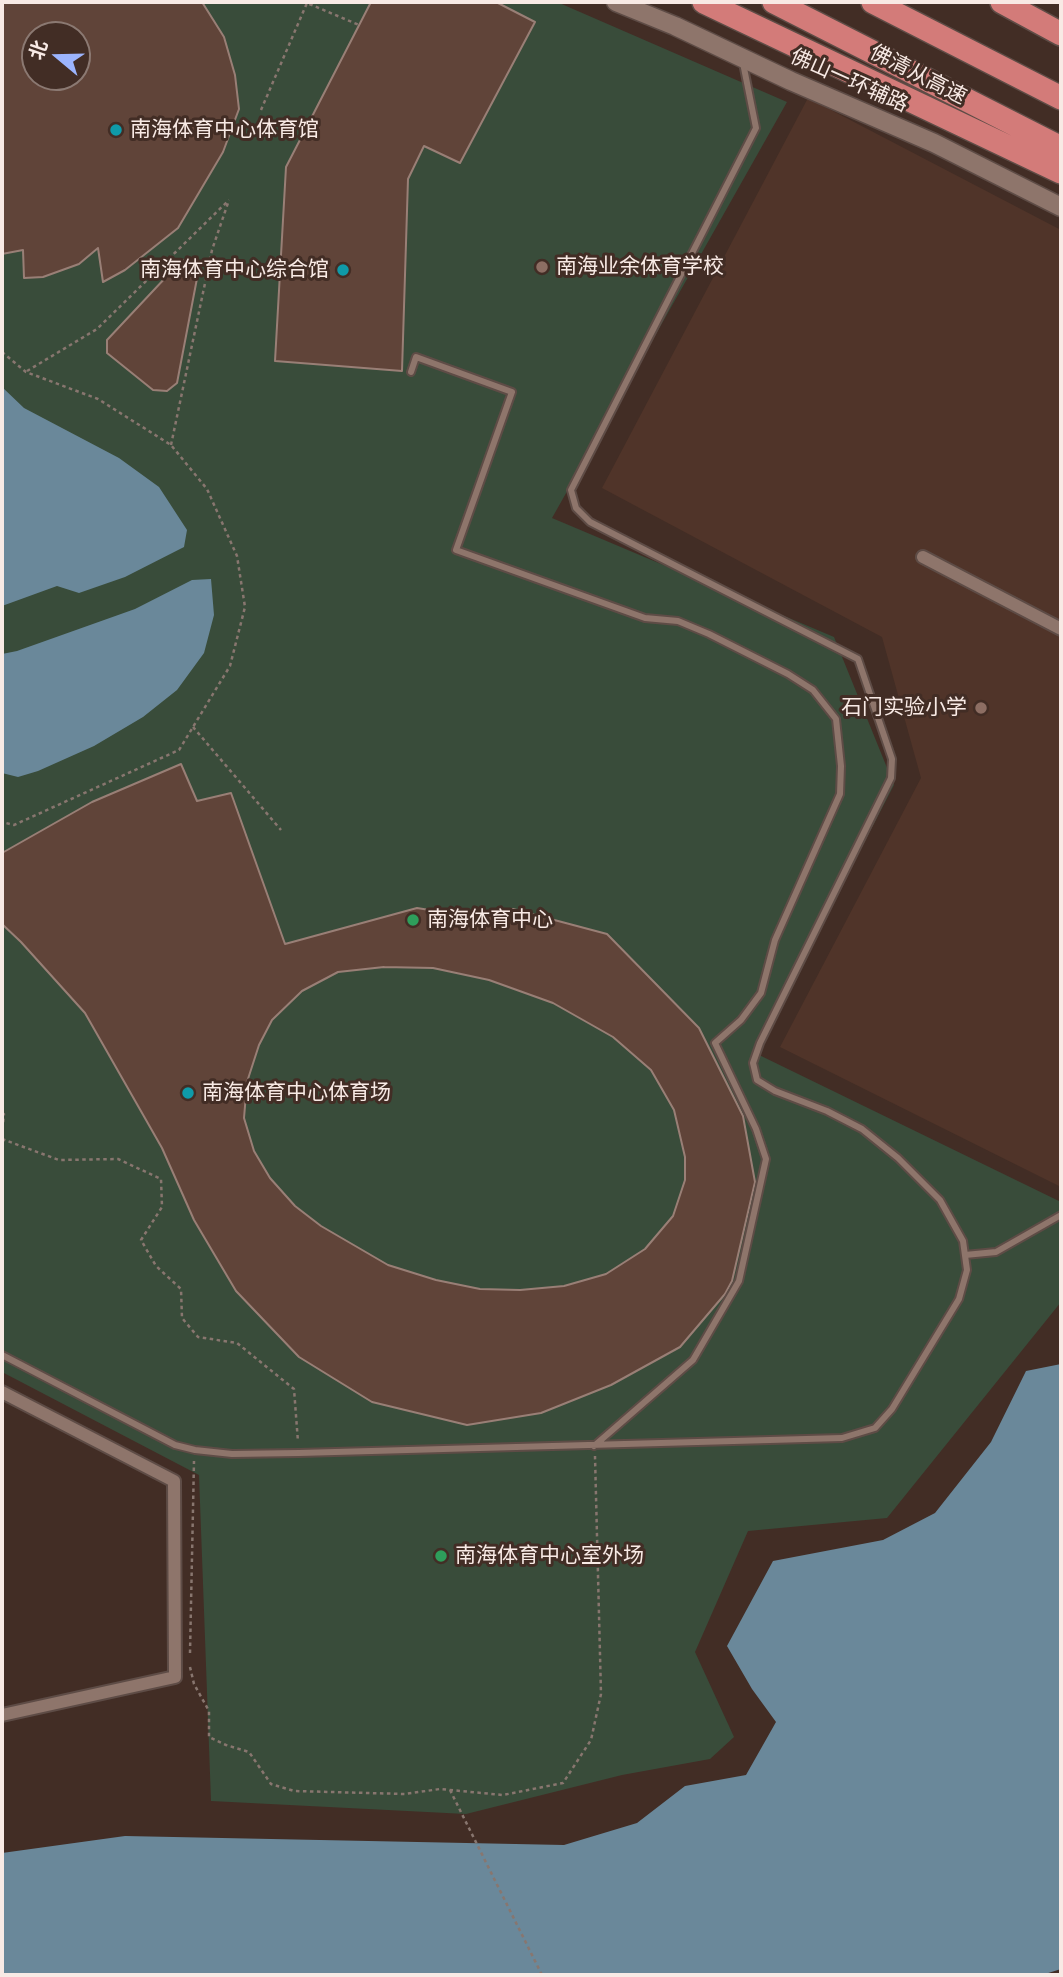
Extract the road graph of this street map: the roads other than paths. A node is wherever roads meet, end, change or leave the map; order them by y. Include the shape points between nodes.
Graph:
1 (616, 2) edge
2 (704, 2) edge
3 (774, 2) edge
4 (873, 2) edge
5 (1002, 2) edge
6 (1061, 34) edge
7 (742, 57) junction
8 (1061, 98) edge
9 (1061, 148) edge
10 (1061, 172) edge
11 (1061, 207) edge
12 (411, 372) dead end
13 (923, 557) dead end
14 (1061, 629) edge
15 (1061, 1215) edge
16 (965, 1255) junction
17 (2, 1355) edge
18 (2, 1392) edge
19 (594, 1446) junction
20 (2, 1715) edge

1 - 7 main road, 佛山一环辅路
2 - 10 highway
3 - 9 highway, 佛清从高速
4 - 8 highway
5 - 6 highway
7 - 11 main road, 佛山一环辅路 via 934,143
7 - 16 lane via 756,128 571,490 576,508 590,522 858,659 892,760 891,778 753,1063 757,1080 862,1129 898,1158 940,1200 963,1241
12 - 19 lane via 416,357 512,392 456,550 645,618 678,621 709,634 813,690 836,719 840,794 775,940 761,993 741,1020 715,1043 766,1159 740,1281 693,1360
13 - 14 street
15 - 16 lane via 996,1252
16 - 19 lane via 967,1270 959,1299 892,1409 875,1428 842,1438
17 - 19 lane via 175,1445 195,1450 232,1454
18 - 20 street via 174,1481 176,1677

